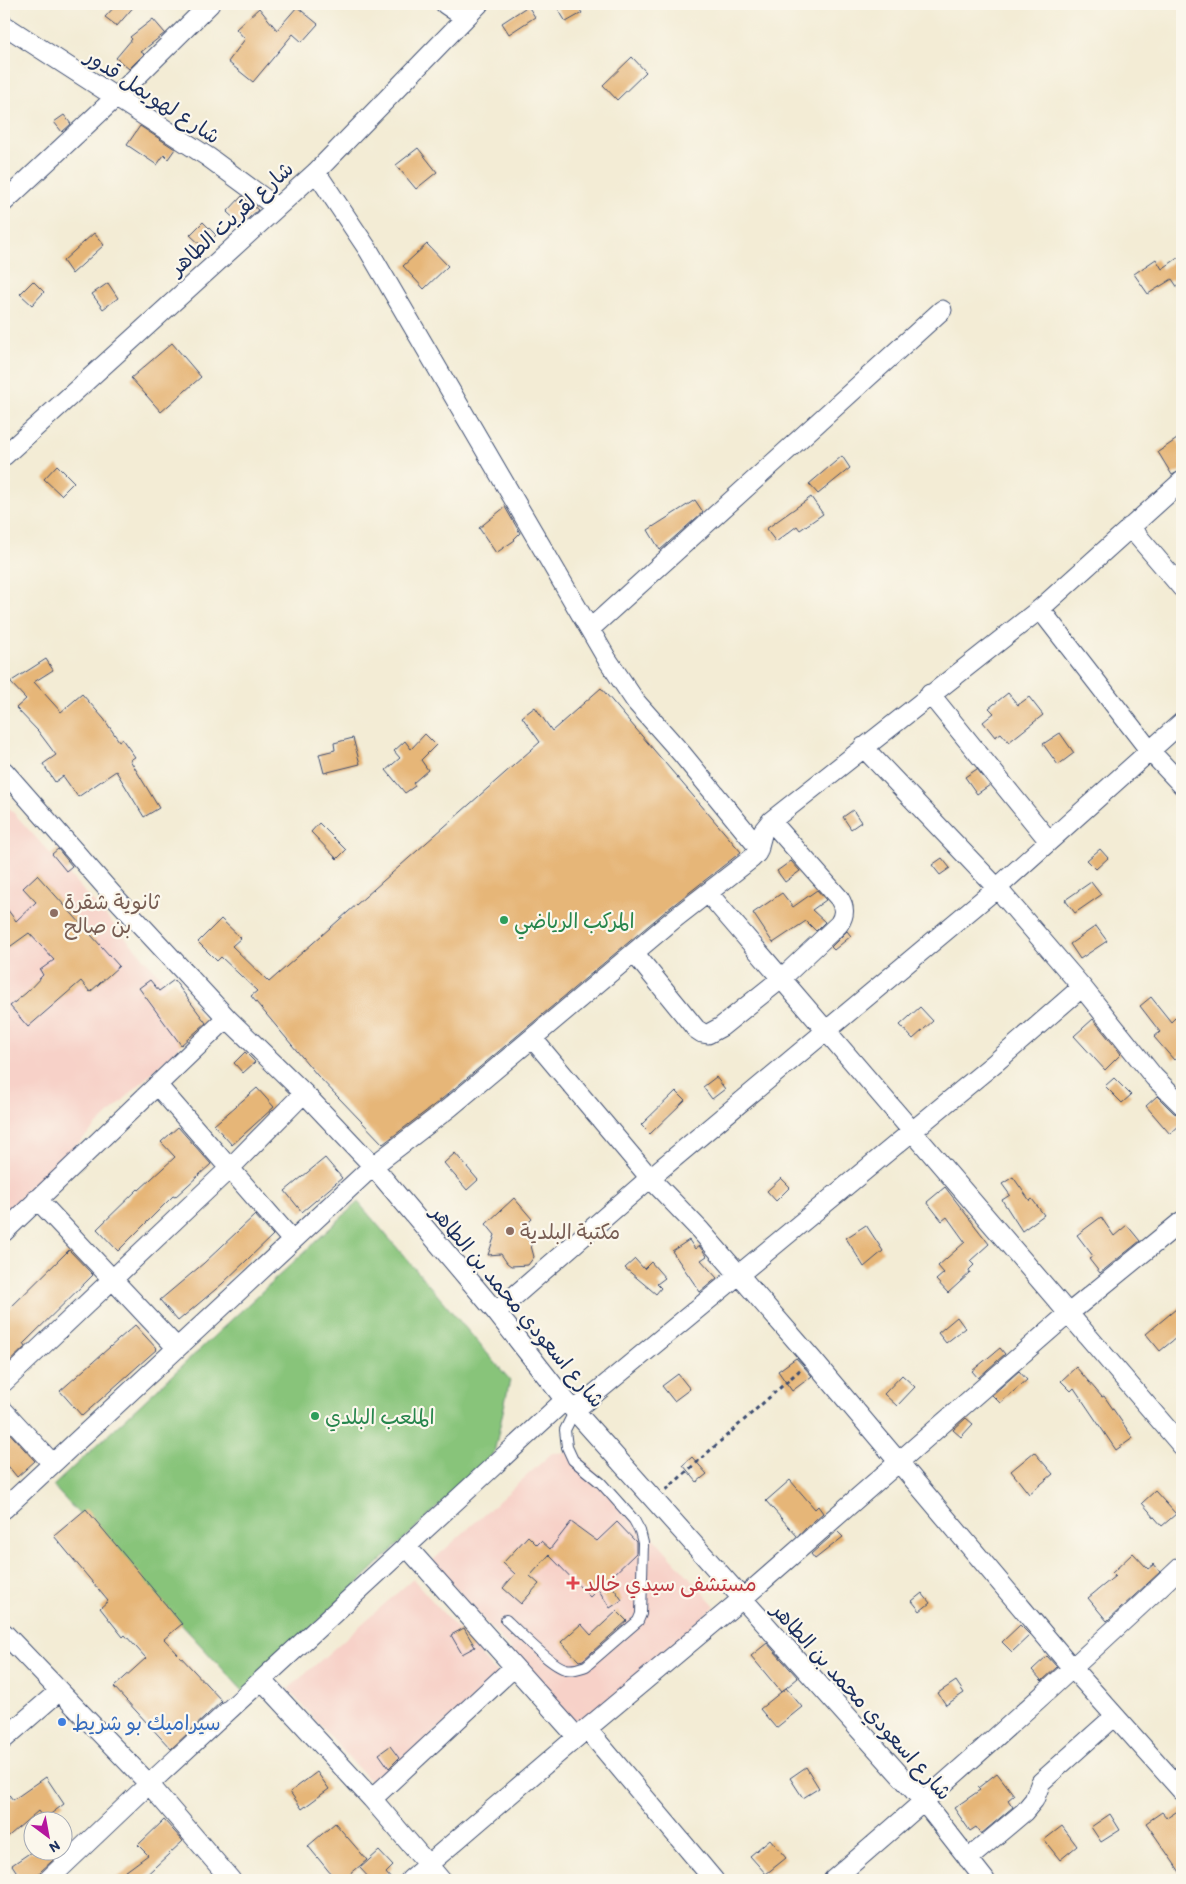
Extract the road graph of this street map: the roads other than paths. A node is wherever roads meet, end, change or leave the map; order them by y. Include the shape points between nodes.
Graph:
1 (210, 4) edge
2 (445, 4) edge
3 (479, 4) edge
4 (464, 17) junction
5 (4, 25) edge
6 (115, 98) junction
7 (316, 172) junction
8 (4, 202) edge
9 (276, 207) junction
10 (942, 310) dead end
11 (5, 453) edge
12 (1182, 481) edge
13 (1130, 528) junction
14 (1182, 588) edge
15 (1040, 609) junction
16 (590, 630) junction
17 (930, 694) junction
18 (1182, 722) edge
19 (863, 747) junction
20 (1150, 751) junction
21 (4, 771) edge
22 (1182, 785) edge
23 (771, 820) junction
24 (1050, 841) junction
25 (759, 848) junction
26 (997, 888) junction
27 (708, 892) junction
28 (635, 954) junction
29 (782, 978) junction
30 (1082, 987) junction
31 (227, 1018) junction
32 (826, 1032) junction
33 (533, 1039) junction
34 (158, 1085) junction
35 (304, 1093) junction
36 (1182, 1105) edge
37 (913, 1131) junction
38 (373, 1166) junction
39 (230, 1168) junction
40 (650, 1178) junction
41 (37, 1199) junction
42 (1182, 1221) edge
43 (4, 1232) edge
44 (292, 1240) junction
45 (740, 1275) junction
46 (112, 1279) junction
47 (496, 1312) junction
48 (1069, 1313) junction
49 (177, 1348) junction
50 (4, 1382) edge
51 (570, 1405) junction
52 (4, 1410) edge
53 (1182, 1446) edge
54 (52, 1462) junction
55 (899, 1462) junction
56 (4, 1509) edge
57 (406, 1546) junction
58 (1182, 1566) edge
59 (742, 1599) junction
60 (506, 1620) dead end
61 (4, 1633) edge
62 (514, 1667) junction
63 (1073, 1669) junction
64 (262, 1680) junction
65 (58, 1692) junction
66 (1115, 1716) junction
67 (582, 1733) junction
68 (4, 1740) edge
69 (149, 1784) junction
70 (1182, 1791) edge
71 (372, 1799) junction
72 (924, 1802) junction
73 (427, 1864) junction
74 (974, 1872) edge
75 (48, 1880) edge
76 (231, 1880) edge
77 (410, 1880) edge
78 (441, 1880) edge
79 (714, 1880) edge
80 (833, 1880) edge

1 - 6 street
2 - 4 street
3 - 4 street, شارع لقريت الطاهر
4 - 7 street, شارع لقريت الطاهر
5 - 6 street, شارع لهويمل قدور
6 - 8 street
6 - 9 street, شارع لهويمل قدور
7 - 9 street, شارع لقريت الطاهر
7 - 16 street via 368,251
9 - 11 street, شارع لقريت الطاهر
10 - 16 street
12 - 13 street
13 - 14 street
13 - 15 street
15 - 17 street
15 - 20 street
16 - 25 street via 636,702
17 - 19 street
17 - 24 street
18 - 20 street
19 - 23 street
19 - 26 street
20 - 22 street
20 - 24 street
21 - 31 street, شارع اسعودي محمد بن الطاهر
23 - 25 street via 759,840
23 - 29 street via 844,905 839,924
24 - 26 street
25 - 27 street via 751,859
26 - 30 street
26 - 32 street
27 - 28 street
27 - 29 street
28 - 29 street via 696,1029 708,1034
28 - 33 street
29 - 32 street
30 - 36 street via 1154,1077
30 - 37 street
31 - 34 street
31 - 35 street, شارع اسعودي محمد بن الطاهر
32 - 37 street
32 - 40 street
33 - 38 street
33 - 40 street
34 - 39 street
34 - 41 street
35 - 38 street, شارع اسعودي محمد بن الطاهر
35 - 39 street
37 - 45 street
37 - 48 street
38 - 44 street
38 - 47 street, شارع اسعودي محمد بن الطاهر
39 - 44 street
39 - 46 street
40 - 45 street
40 - 47 street
41 - 43 street
41 - 46 street
42 - 48 street
44 - 49 street
45 - 51 street
45 - 55 street
46 - 49 street
46 - 50 street
47 - 51 street, شارع اسعودي محمد بن الطاهر
48 - 53 street
48 - 55 street
49 - 54 street
51 - 57 street
51 - 59 street, شارع اسعودي محمد بن الطاهر
51 - 60 lane via 565,1430 573,1460 601,1483 640,1531 643,1543 641,1614 638,1621 586,1666 566,1670 555,1665
52 - 54 street
54 - 56 street
55 - 59 street
55 - 63 street
57 - 62 street
57 - 64 street
58 - 63 street
59 - 67 street
59 - 72 street, شارع اسعودي محمد بن الطاهر
61 - 65 street
62 - 67 street
62 - 71 street
63 - 66 street
63 - 72 street
64 - 69 street
64 - 71 street
65 - 68 street
65 - 69 street
66 - 70 street
66 - 74 street via 1041,1782 1034,1800
67 - 73 street
67 - 79 street
69 - 75 street
69 - 76 street
71 - 73 street
72 - 74 street, شارع اسعودي محمد بن الطاهر
72 - 80 street
73 - 77 street
73 - 78 street

